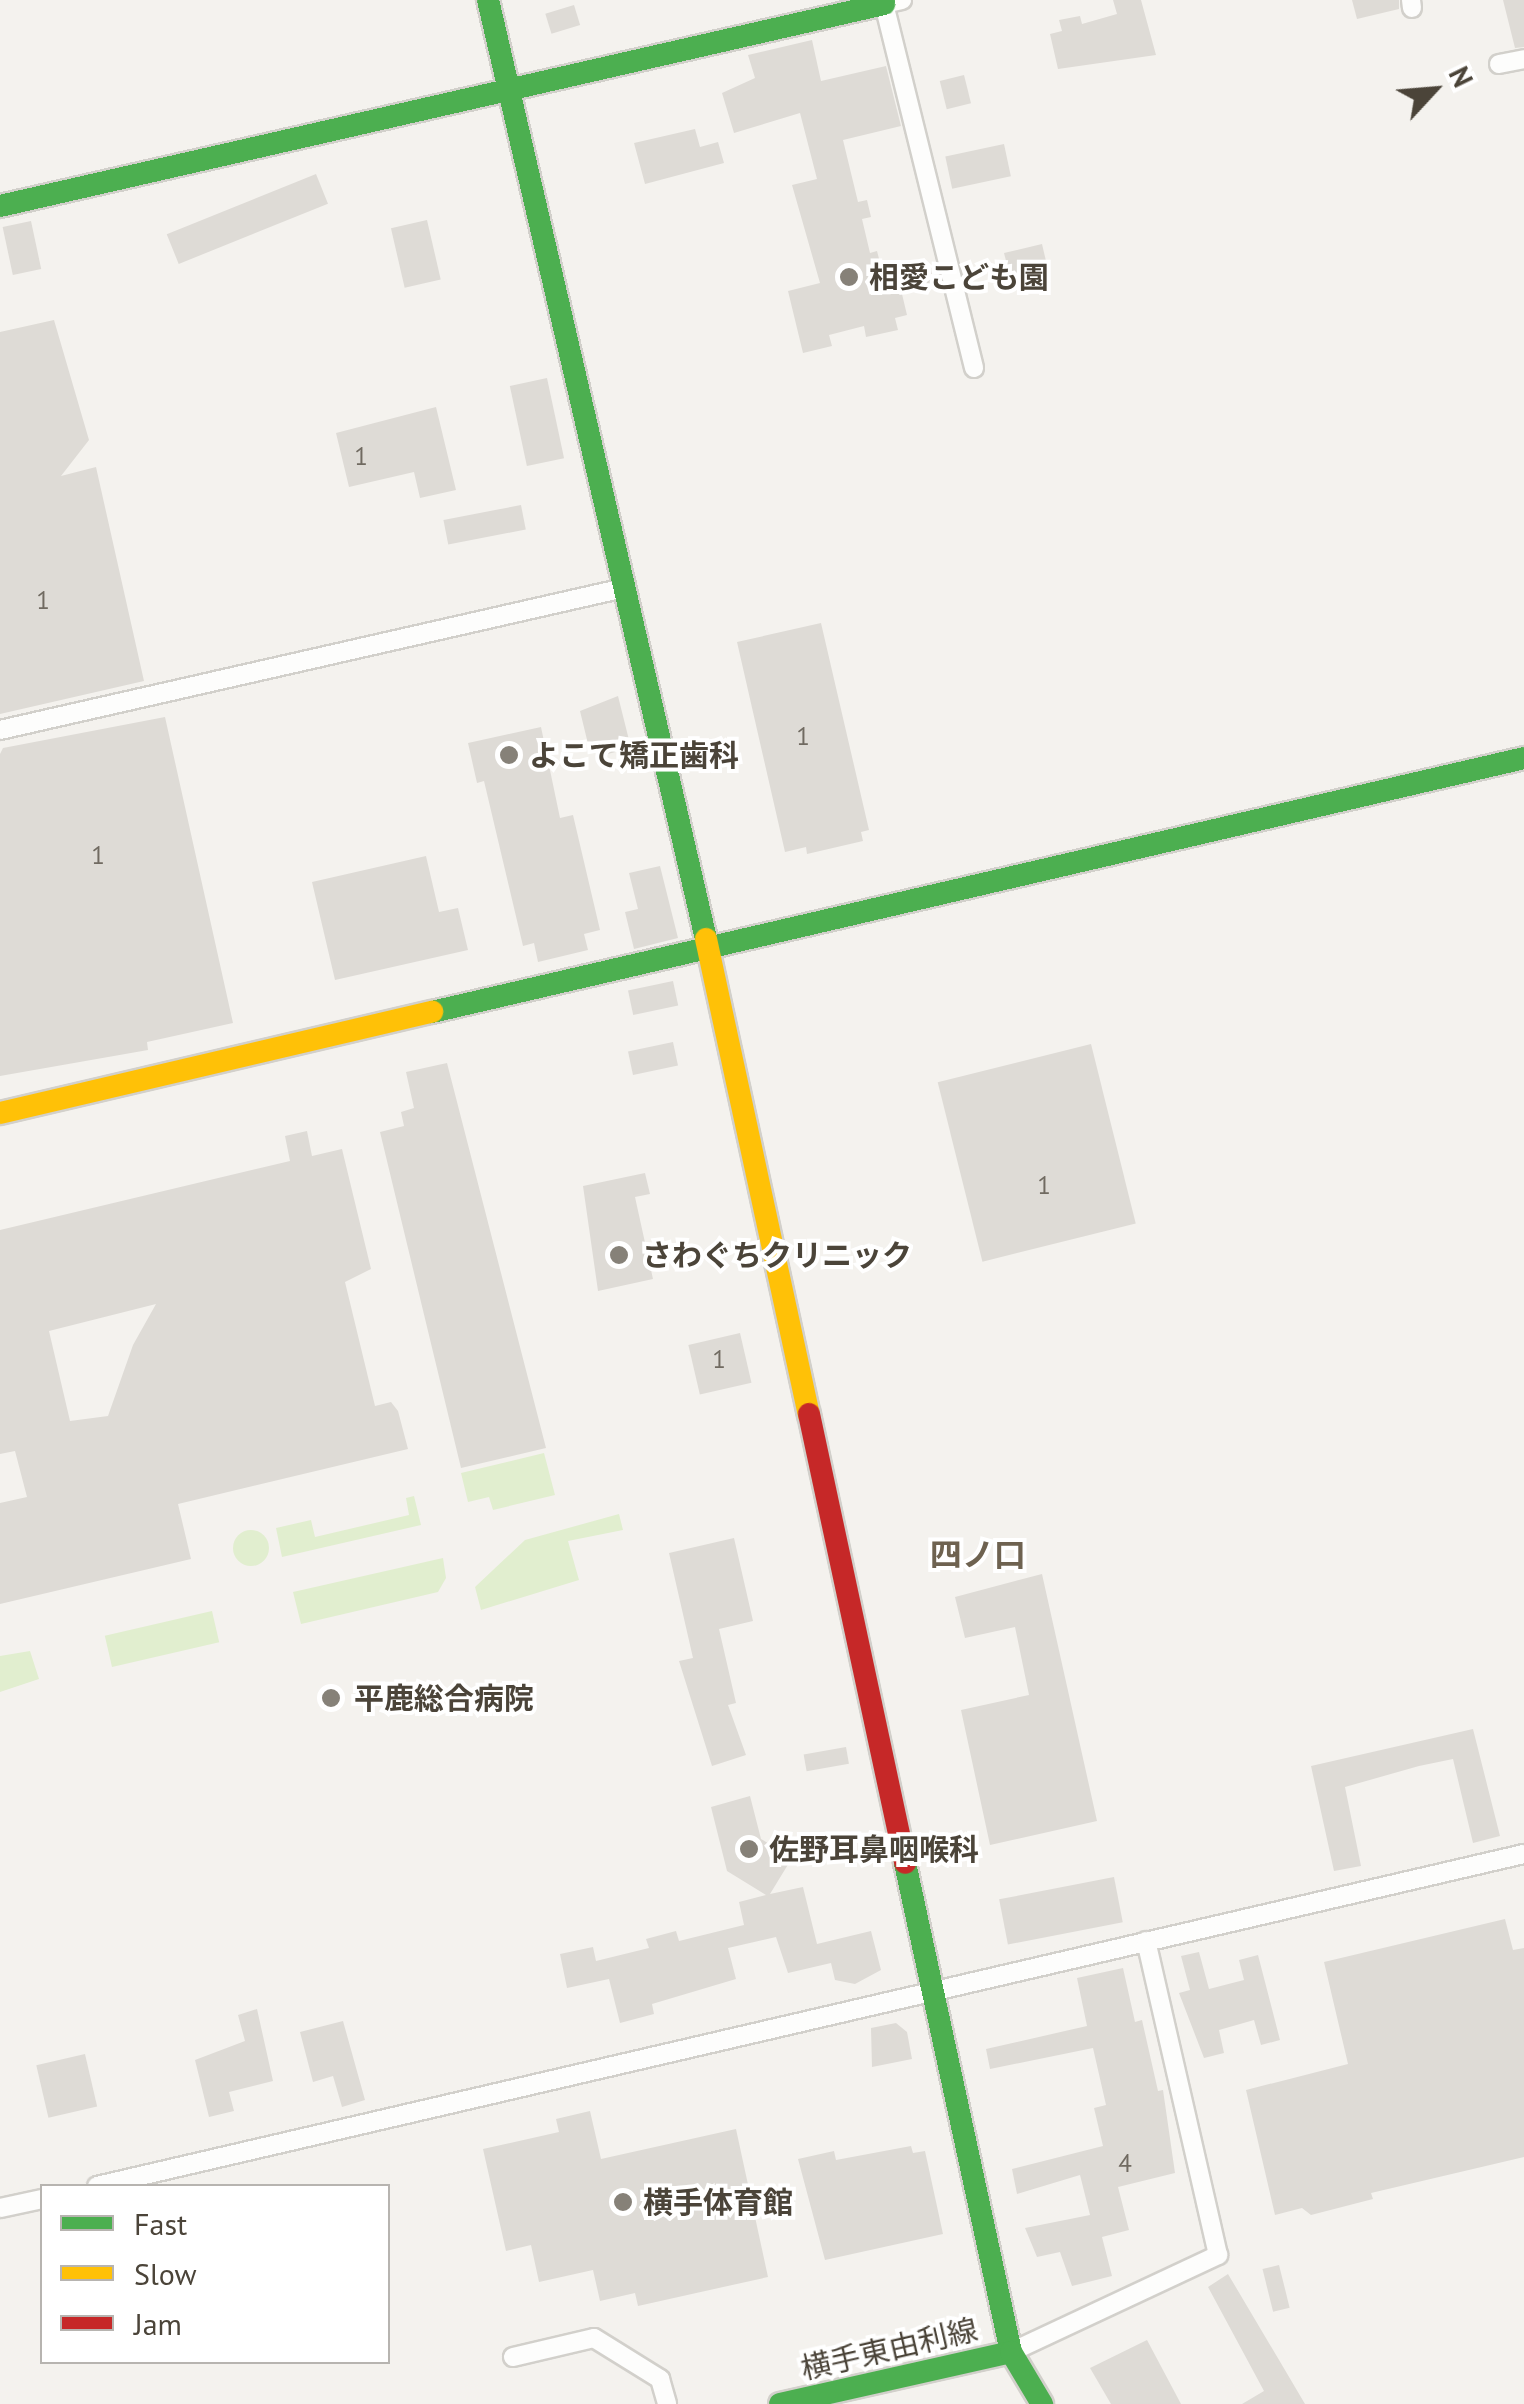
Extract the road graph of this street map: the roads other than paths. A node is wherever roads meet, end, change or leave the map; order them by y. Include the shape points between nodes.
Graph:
1 (488, 0) edge
2 (893, 2) edge
3 (1524, 59) edge
4 (1499, 64) dead end
5 (508, 85) junction
6 (0, 206) edge
7 (974, 368) dead end
8 (624, 588) junction
9 (0, 730) edge
10 (1524, 758) edge
11 (707, 944) junction
12 (0, 1113) edge
13 (1524, 1854) edge
14 (1146, 1941) junction
15 (935, 1988) junction
16 (106, 2184) edge
17 (40, 2199) edge
18 (0, 2208) edge
19 (1011, 2352) junction
20 (513, 2357) dead end
21 (667, 2404) edge
22 (780, 2404) edge
23 (1042, 2404) edge

1 - 5 street
2 - 5 street
2 - 7 street
3 - 4 street
5 - 6 street
5 - 8 street
8 - 9 street
8 - 11 street
10 - 11 street
11 - 12 street
11 - 15 street
13 - 14 street
14 - 15 street
14 - 19 street via 1218,2255
15 - 16 street
15 - 19 street
17 - 18 street
19 - 22 street, 横手東由利線
19 - 23 street, 横手東由利線
20 - 21 street via 594,2338 660,2379

